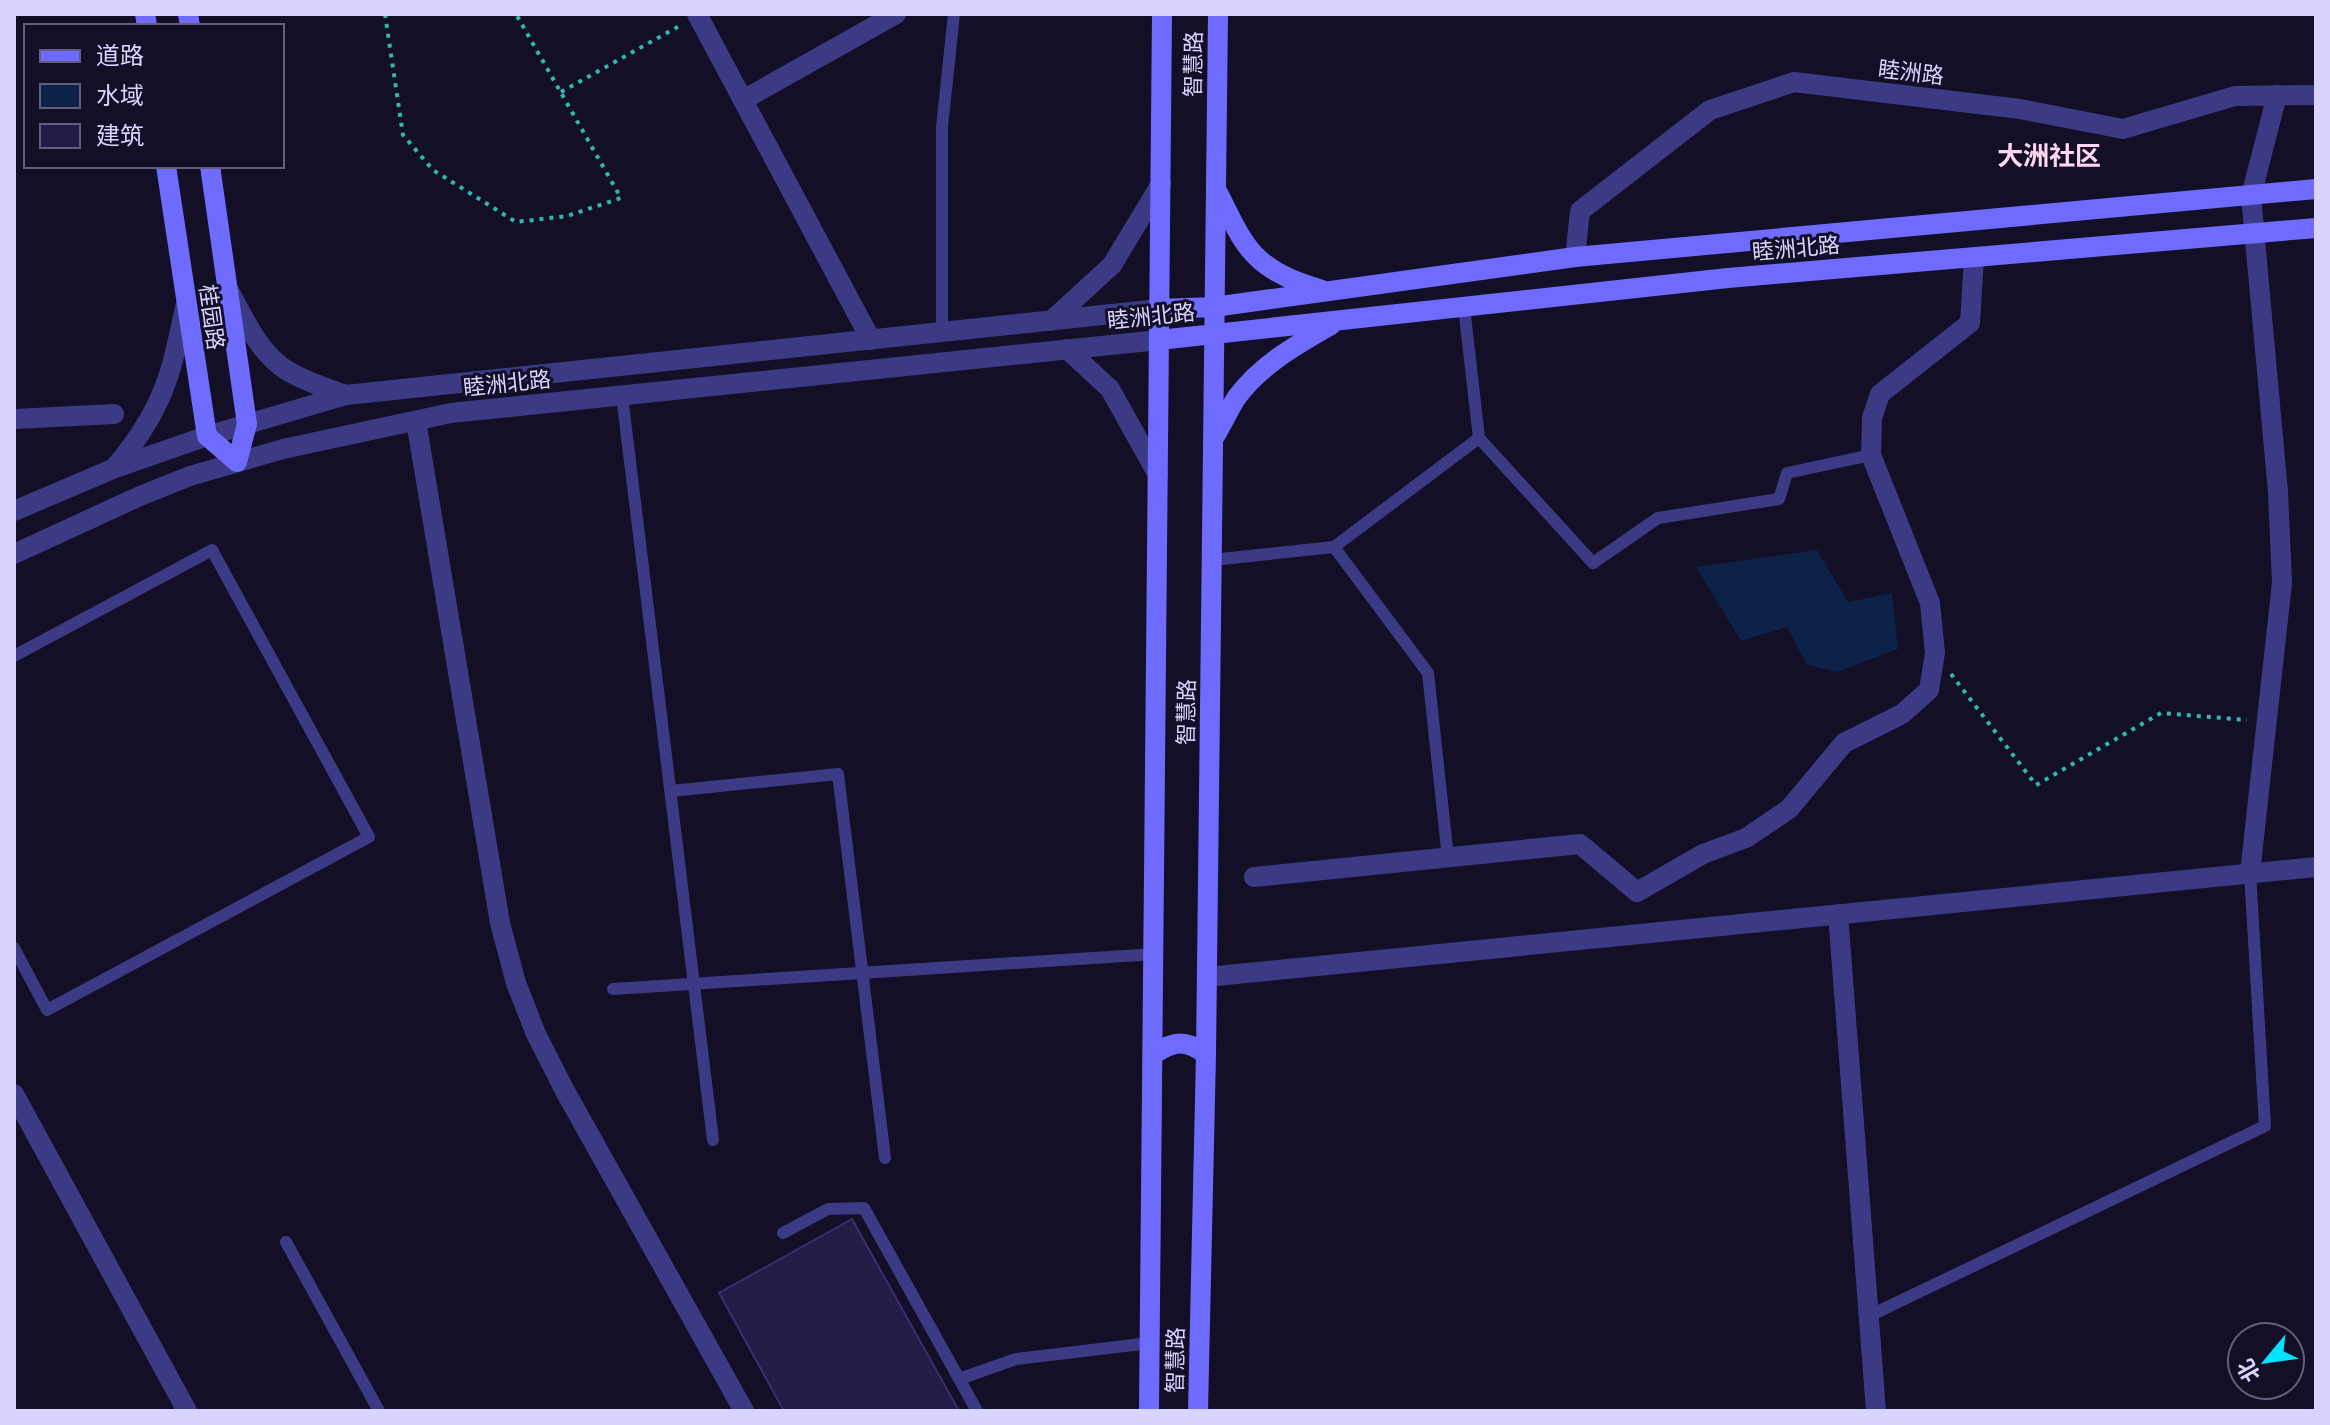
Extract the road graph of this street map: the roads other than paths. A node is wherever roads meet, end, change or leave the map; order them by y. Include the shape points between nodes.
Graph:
1 (896, 14) edge
2 (954, 14) edge
3 (1162, 14) edge
4 (1218, 14) edge
5 (698, 15) edge
6 (2277, 95) junction
7 (2316, 95) edge
8 (743, 100) junction
9 (166, 168) edge
10 (210, 168) edge
11 (1161, 184) junction
12 (1215, 188) junction
13 (2316, 189) edge
14 (2251, 196) junction
15 (2316, 228) edge
16 (2255, 234) junction
17 (1575, 257) junction
18 (1974, 257) junction
19 (229, 291) junction
20 (1326, 291) junction
21 (186, 304) junction
22 (1214, 307) junction
23 (1464, 307) junction
24 (1159, 309) junction
25 (1339, 320) junction
26 (1051, 321) junction
27 (942, 333) junction
28 (1215, 334) junction
29 (871, 340) junction
30 (1159, 340) junction
31 (1067, 349) junction
32 (346, 395) junction
33 (622, 396) junction
34 (114, 414) dead end
35 (14, 419) edge
36 (416, 421) junction
37 (247, 424) junction
38 (207, 436) junction
39 (1479, 438) junction
40 (1213, 439) junction
41 (1871, 455) junction
42 (237, 462) junction
43 (115, 468) junction
44 (1158, 475) junction
45 (14, 511) edge
46 (1334, 547) junction
47 (14, 554) edge
48 (1212, 560) junction
49 (14, 654) edge
50 (671, 791) junction
51 (1448, 858) junction
52 (2316, 867) edge
53 (2250, 873) junction
54 (1254, 877) dead end
55 (1838, 914) junction
56 (14, 948) edge
57 (1155, 954) junction
58 (862, 973) junction
59 (1207, 977) junction
60 (694, 984) junction
61 (613, 989) dead end
62 (1154, 1054) junction
63 (1206, 1054) junction
64 (14, 1094) edge
65 (713, 1140) dead end
66 (885, 1158) dead end
67 (783, 1233) dead end
68 (286, 1242) dead end
69 (1869, 1316) junction
70 (1150, 1343) junction
71 (959, 1379) junction
72 (187, 1411) edge
73 (379, 1411) edge
74 (744, 1411) edge
75 (977, 1411) edge
76 (1149, 1411) edge
77 (1198, 1411) edge
78 (1876, 1411) edge

1 - 8 street
2 - 27 lane via 942,127
3 - 11 main road, 智慧路
4 - 12 main road, 智慧路
5 - 8 street
6 - 7 street, 睦洲路
6 - 14 street
6 - 17 street, 睦洲路 via 2235,96 2123,129 2020,109 1794,82 1710,110 1580,211
8 - 29 street
9 - 21 main road, 桂园路
10 - 19 main road
11 - 24 main road, 智慧路
11 - 26 street via 1112,265
12 - 20 main road via 1259,260 1289,279
12 - 22 main road, 智慧路
13 - 14 main road, 睦洲北路
14 - 16 street
14 - 17 main road, 睦洲北路
15 - 16 main road, 睦洲北路
16 - 18 main road, 睦洲北路
16 - 53 street via 2282,583
17 - 20 main road, 睦洲北路
18 - 23 main road, 睦洲北路
18 - 41 street via 1970,323 1880,394 1872,418
19 - 32 street via 271,357 286,370
19 - 37 main road
20 - 22 main road, 睦洲北路
21 - 38 main road, 桂园路
21 - 43 street via 154,413
22 - 24 main road, 睦洲北路
22 - 28 main road, 智慧路
23 - 25 main road, 睦洲北路
23 - 39 lane
24 - 26 street, 睦洲北路
24 - 30 main road, 智慧路
25 - 28 main road, 睦洲北路
25 - 40 main road via 1259,372
26 - 27 street, 睦洲北路
27 - 29 street, 睦洲北路
28 - 30 main road, 睦洲北路
28 - 40 main road, 智慧路
29 - 32 street, 睦洲北路
30 - 31 street, 睦洲北路
30 - 44 main road, 智慧路
31 - 33 street, 睦洲北路
31 - 44 street via 1110,389
32 - 37 street, 睦洲北路
33 - 36 street, 睦洲北路
33 - 50 lane
34 - 35 street
36 - 42 street, 睦洲北路
36 - 74 street via 500,923 516,983 565,1091
37 - 38 street, 睦洲北路
37 - 42 main road
38 - 42 main road
38 - 43 street, 睦洲北路
39 - 41 lane via 1593,563 1658,518 1779,499 1787,473
39 - 46 lane
40 - 48 main road, 智慧路
41 - 51 street via 1930,603 1935,653 1929,690 1902,714 1844,743 1789,809 1746,838 1703,854 1637,892 1580,844
42 - 47 street, 睦洲北路 via 140,496
43 - 45 street, 睦洲北路
44 - 57 main road, 智慧路
46 - 48 lane
46 - 51 lane via 1428,673
48 - 59 main road, 智慧路
49 - 56 lane via 212,550 369,837 47,1010
50 - 58 lane via 838,774
50 - 60 lane
51 - 54 street
52 - 53 street
53 - 55 street
53 - 69 lane via 2265,1126
55 - 59 street
55 - 69 street
57 - 58 lane
57 - 62 main road, 智慧路
58 - 60 lane
58 - 66 lane
59 - 63 main road, 智慧路
60 - 61 lane
60 - 65 lane
62 - 63 main road via 1170,1043 1192,1044
62 - 70 main road, 智慧路
63 - 77 main road, 智慧路
64 - 72 street
67 - 71 lane via 828,1209 864,1208
68 - 73 lane
69 - 78 street
70 - 71 lane via 1016,1359
70 - 76 main road, 智慧路
71 - 75 lane

